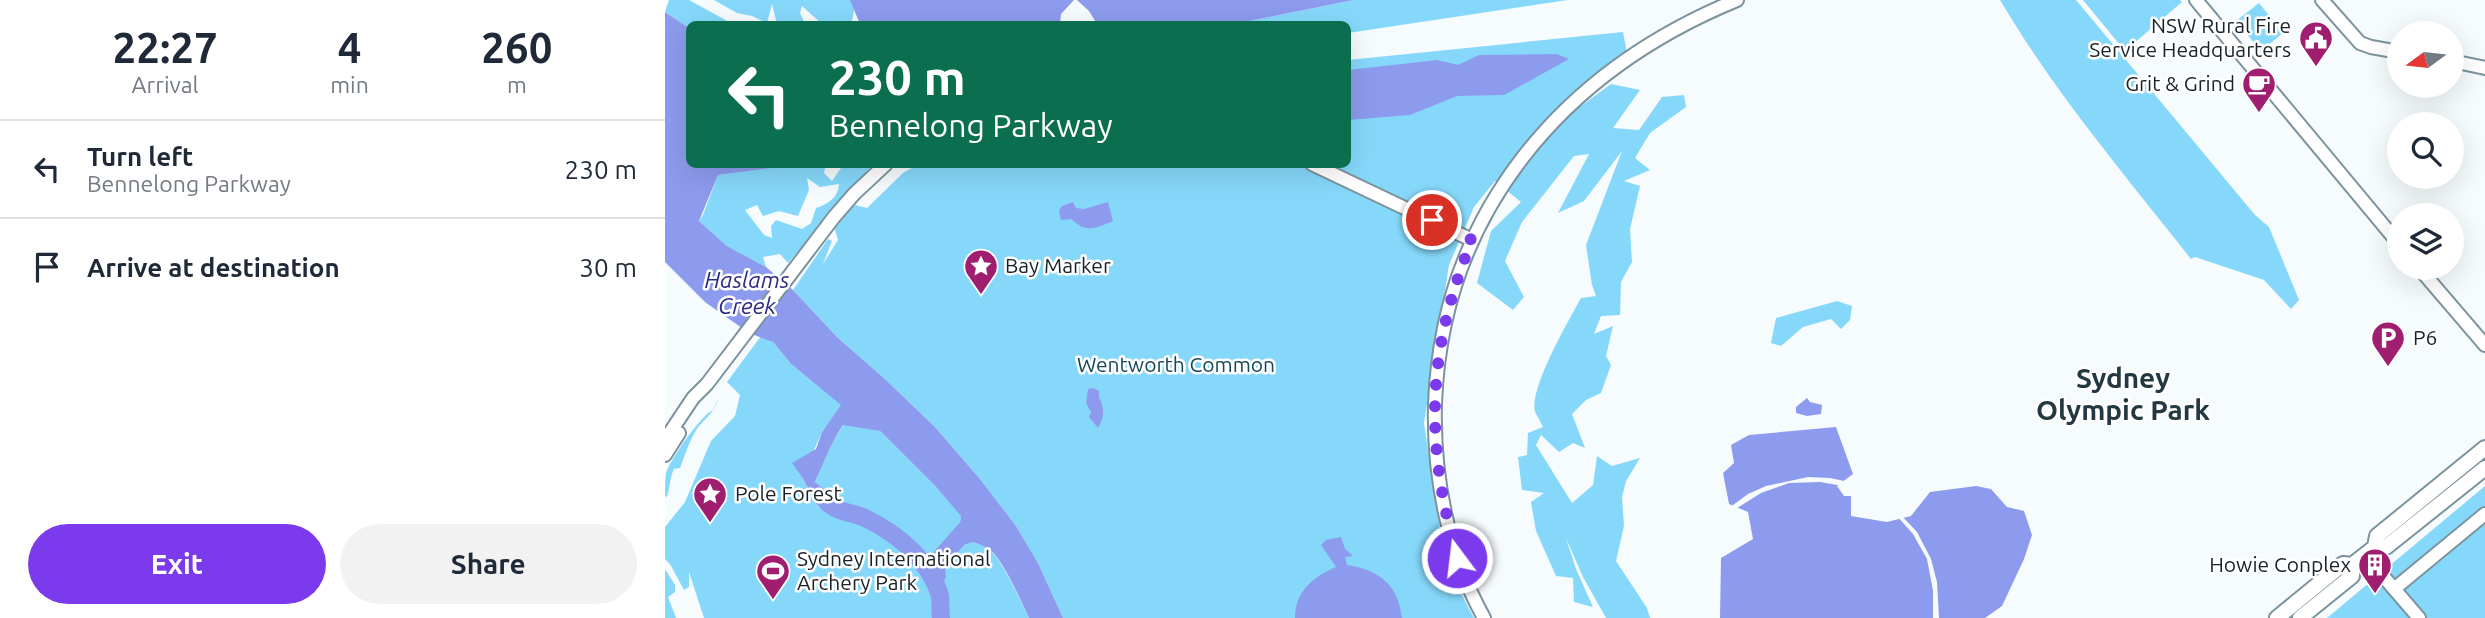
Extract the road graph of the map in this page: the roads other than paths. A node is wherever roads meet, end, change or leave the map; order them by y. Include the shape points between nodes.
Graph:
1 (1737, 0) edge
2 (2196, 0) edge
3 (2322, 0) edge
4 (2387, 49) edge
5 (2464, 64) edge
6 (2485, 68) edge
7 (882, 168) edge
8 (1320, 168) edge
9 (2387, 230) edge
10 (1472, 240) junction
11 (2429, 280) edge
12 (2485, 345) edge
13 (707, 384) junction
14 (665, 440) edge
15 (2485, 448) edge
16 (665, 455) edge
17 (2485, 468) edge
18 (2485, 514) edge
19 (2370, 551) junction
20 (2352, 565) junction
21 (2393, 589) junction
22 (1483, 618) edge
23 (2277, 618) edge
24 (2300, 618) edge
25 (2419, 618) edge

1 - 10 street via 1647,47 1565,110 1518,164
2 - 9 street
3 - 4 street via 2360,43
5 - 6 street
7 - 13 street via 854,194
8 - 10 street
10 - 22 street via 1440,344 1434,430 1445,514 1459,563
11 - 12 street
13 - 14 street
13 - 16 street
15 - 19 main road via 2378,536
17 - 19 main road via 2386,547
18 - 21 street
19 - 20 main road
19 - 21 street
20 - 23 main road via 2343,564
20 - 24 main road via 2352,576
21 - 25 street

